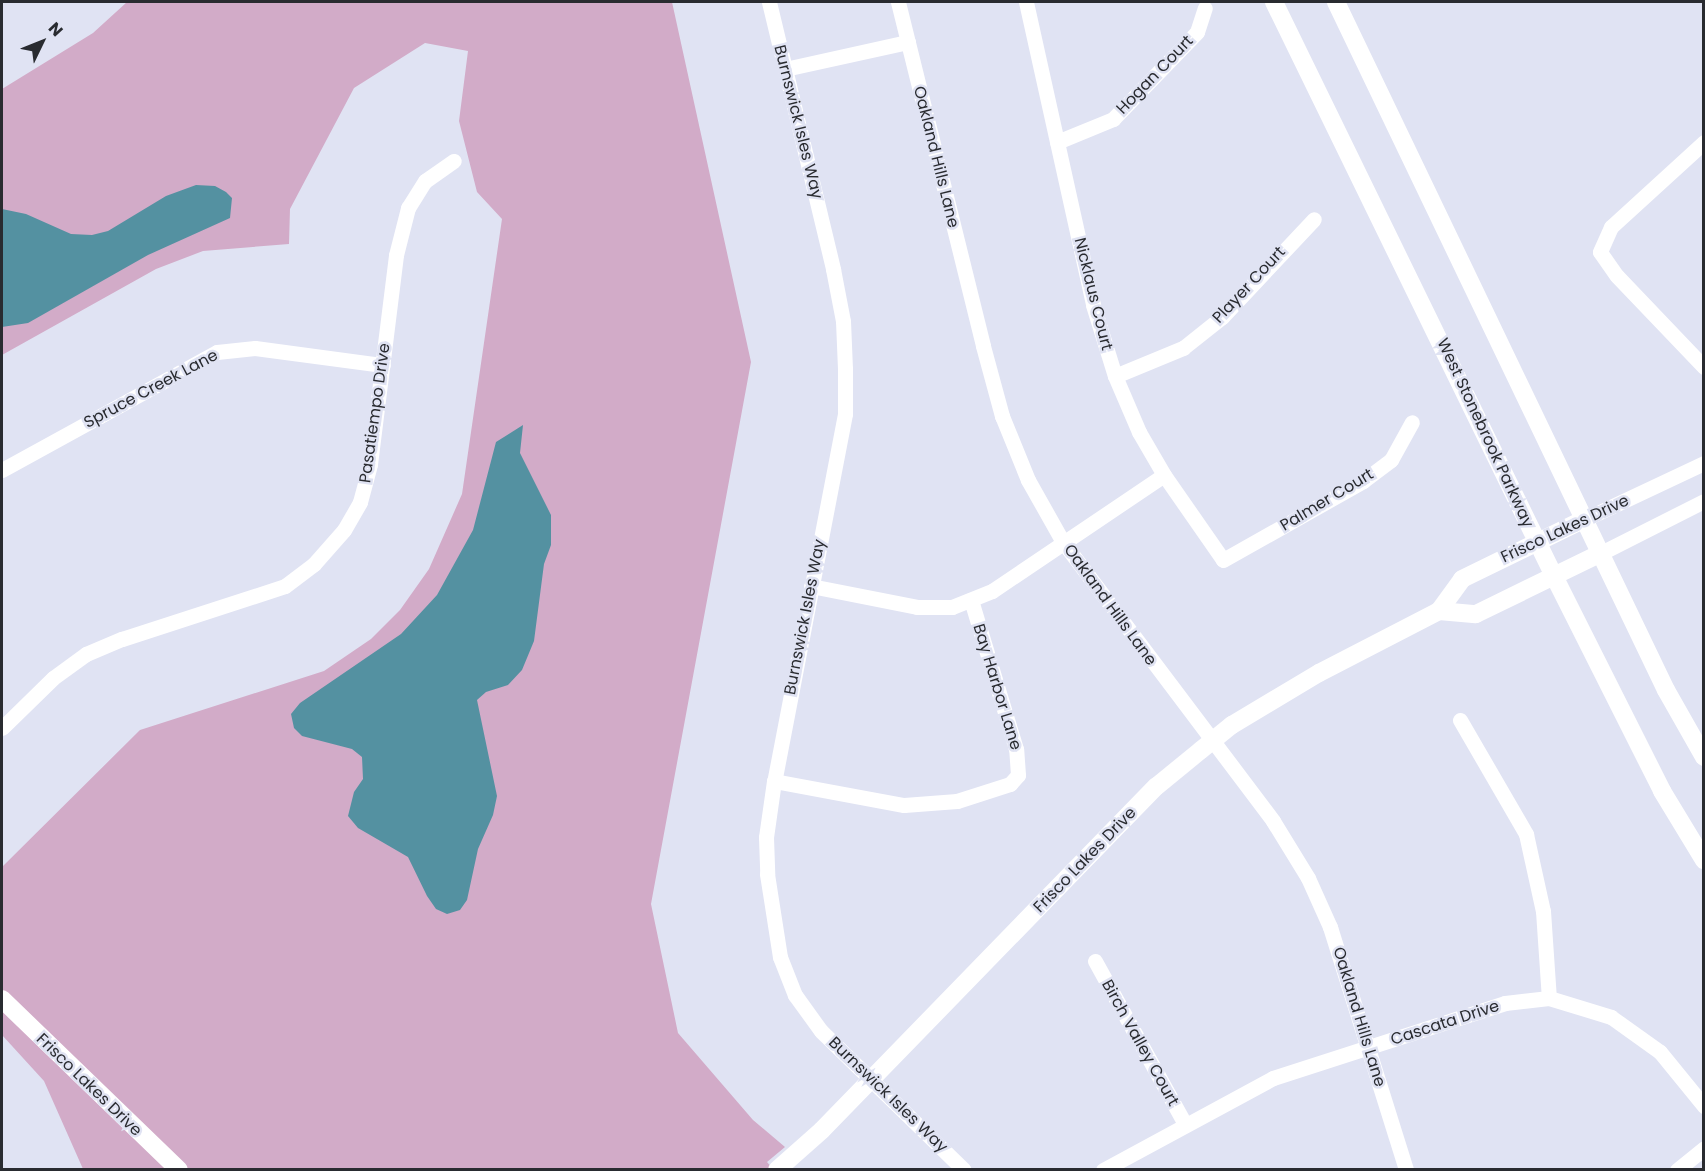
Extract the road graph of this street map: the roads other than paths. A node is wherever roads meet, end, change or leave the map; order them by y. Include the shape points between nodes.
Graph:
1 (769, 2) edge
2 (898, 2) edge
3 (1026, 2) edge
4 (1274, 2) edge
5 (1336, 2) edge
6 (1205, 8) dead end
7 (908, 42) junction
8 (785, 69) junction
9 (1057, 142) junction
10 (1704, 142) edge
11 (454, 161) dead end
12 (1314, 219) dead end
13 (383, 365) junction
14 (1704, 367) edge
15 (1115, 376) junction
16 (1412, 422) dead end
17 (1704, 463) edge
18 (2, 470) edge
19 (1164, 475) junction
20 (1704, 501) edge
21 (1585, 519) junction
22 (1537, 541) junction
23 (1063, 542) junction
24 (1601, 553) junction
25 (1223, 560) joint
26 (1554, 576) junction
27 (811, 586) junction
28 (971, 600) junction
29 (1439, 611) junction
30 (1460, 720) dead end
31 (2, 728) edge
32 (1211, 742) junction
33 (1704, 757) edge
34 (774, 781) junction
35 (1704, 860) edge
36 (1095, 961) dead end
37 (1549, 998) junction
38 (2, 999) edge
39 (1368, 1048) junction
40 (872, 1079) junction
41 (1704, 1106) edge
42 (1185, 1124) junction
43 (1704, 1148) edge
44 (179, 1170) edge
45 (777, 1170) edge
46 (964, 1170) edge
47 (1103, 1170) edge
48 (1406, 1170) edge
49 (1677, 1170) edge

1 - 8 street, Burnswick Isles Way
2 - 7 street, Oakland Hills Lane
3 - 9 street, Nicklaus Court
4 - 22 street, West Stonebrook Parkway
5 - 21 street
6 - 9 street, Hogan Court via 1197,32 1113,118
7 - 8 street
7 - 23 street, Oakland Hills Lane via 1002,416 1028,480
8 - 27 street, Burnswick Isles Way via 843,321 845,414
9 - 15 street, Nicklaus Court via 1093,306
10 - 14 street via 1611,227 1600,252 1617,276
11 - 13 street, Pasatiempo Drive via 425,181 408,208 396,255
12 - 15 street, Player Court via 1222,317 1183,348
13 - 18 street, Spruce Creek Lane via 255,348 217,352
13 - 31 street, Pasatiempo Drive via 370,464 360,502 344,530 314,564 285,586 86,654 53,678
15 - 19 street, Nicklaus Court via 1139,432
16 - 25 street, Palmer Court via 1391,460 1363,481
17 - 21 street, Frisco Lakes Drive
19 - 23 street
19 - 25 street, Nicklaus Court
20 - 24 street
21 - 22 street, Frisco Lakes Drive
21 - 24 street
22 - 26 street, West Stonebrook Parkway
22 - 29 street, Frisco Lakes Drive via 1462,579
23 - 28 street via 992,591
23 - 32 street, Oakland Hills Lane
24 - 26 street
24 - 33 street via 1666,690
26 - 29 street via 1476,614
26 - 35 street, West Stonebrook Parkway via 1662,791
27 - 28 street via 917,608 952,607
27 - 34 street, Burnswick Isles Way
28 - 34 street, Bay Harbor Lane via 1016,750 1018,775 1010,784 957,801 904,805
29 - 32 street, Frisco Lakes Drive via 1319,673
30 - 37 street via 1526,834 1543,911
32 - 39 street, Oakland Hills Lane via 1273,821 1308,878 1330,927
32 - 40 street, Frisco Lakes Drive via 1157,786
34 - 40 street, Burnswick Isles Way via 766,837 767,874 780,957 795,995 821,1031
36 - 42 street, Birch Valley Court
37 - 39 street, Cascata Drive via 1505,1003
37 - 41 street, Cascata Drive via 1611,1017 1660,1052
38 - 44 street, Frisco Lakes Drive
39 - 42 street, Cascata Drive via 1273,1078
39 - 48 street, Oakland Hills Lane
40 - 45 street, Frisco Lakes Drive
40 - 46 street, Burnswick Isles Way
42 - 47 street, Cascata Drive
43 - 49 street

